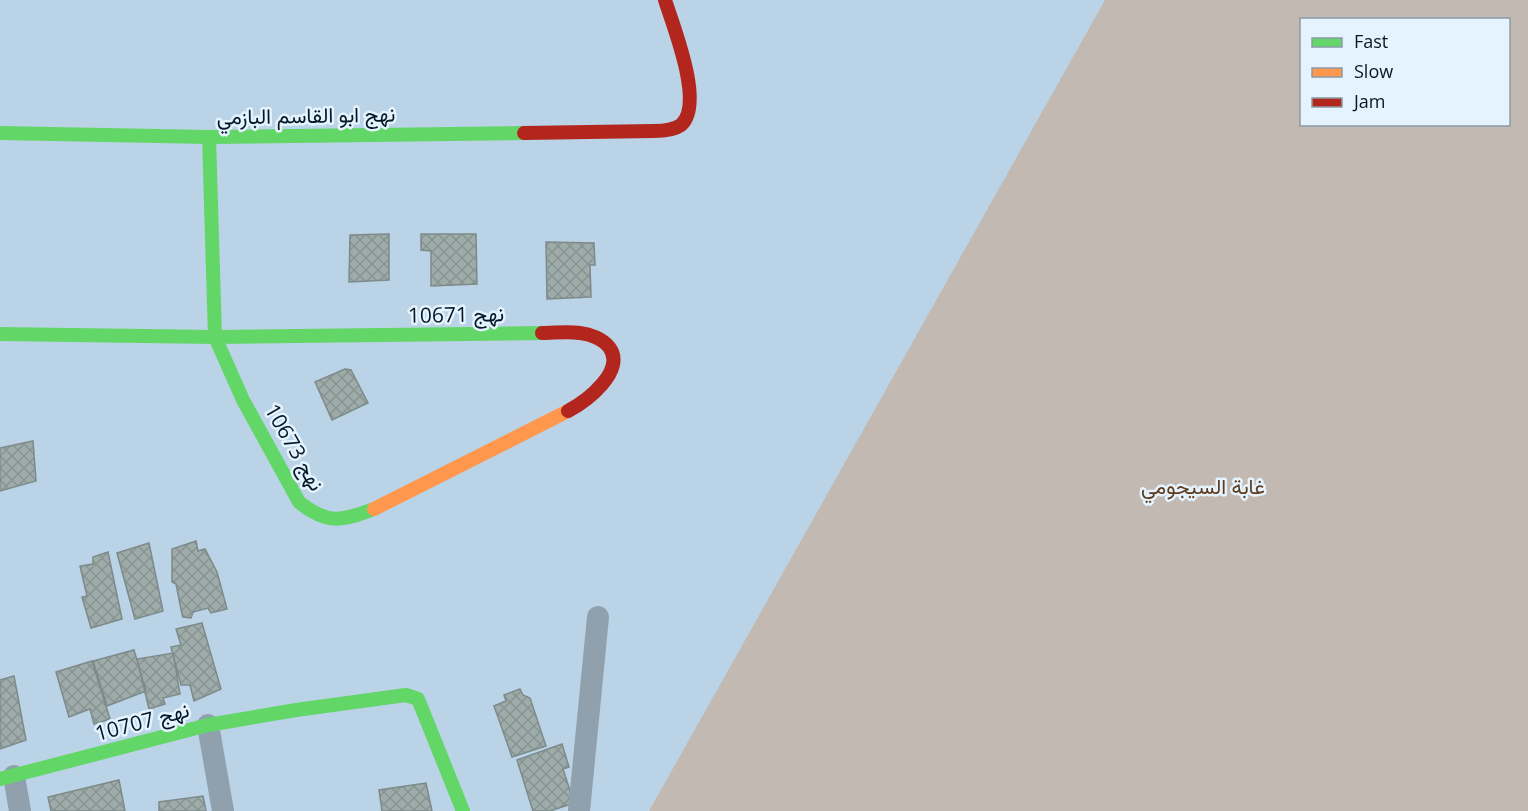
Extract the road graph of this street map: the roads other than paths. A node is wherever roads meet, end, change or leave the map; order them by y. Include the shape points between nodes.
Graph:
1 (665, 0) edge
2 (0, 133) edge
3 (208, 137) junction
4 (0, 333) edge
5 (214, 337) junction
6 (376, 508) joint
7 (598, 617) dead end
8 (208, 725) junction
9 (7, 778) edge
10 (20, 811) edge
11 (223, 811) edge
12 (463, 811) edge
13 (579, 811) edge

1 - 3 street, نهج ابو القاسم البازمي via 691,102 678,127 612,132
2 - 3 street, نهج ابو القاسم البازمي
3 - 5 street
4 - 5 street, نهج 10671
5 - 6 street, نهج 10673 via 243,400 299,502 323,518 345,520
5 - 6 street, نهج 10671 via 581,333 608,344 614,355 613,368 605,382 577,406
7 - 13 street
8 - 9 street, نهج 10707
8 - 11 street
8 - 12 street, نهج 10707 via 413,696 418,699
9 - 10 street

